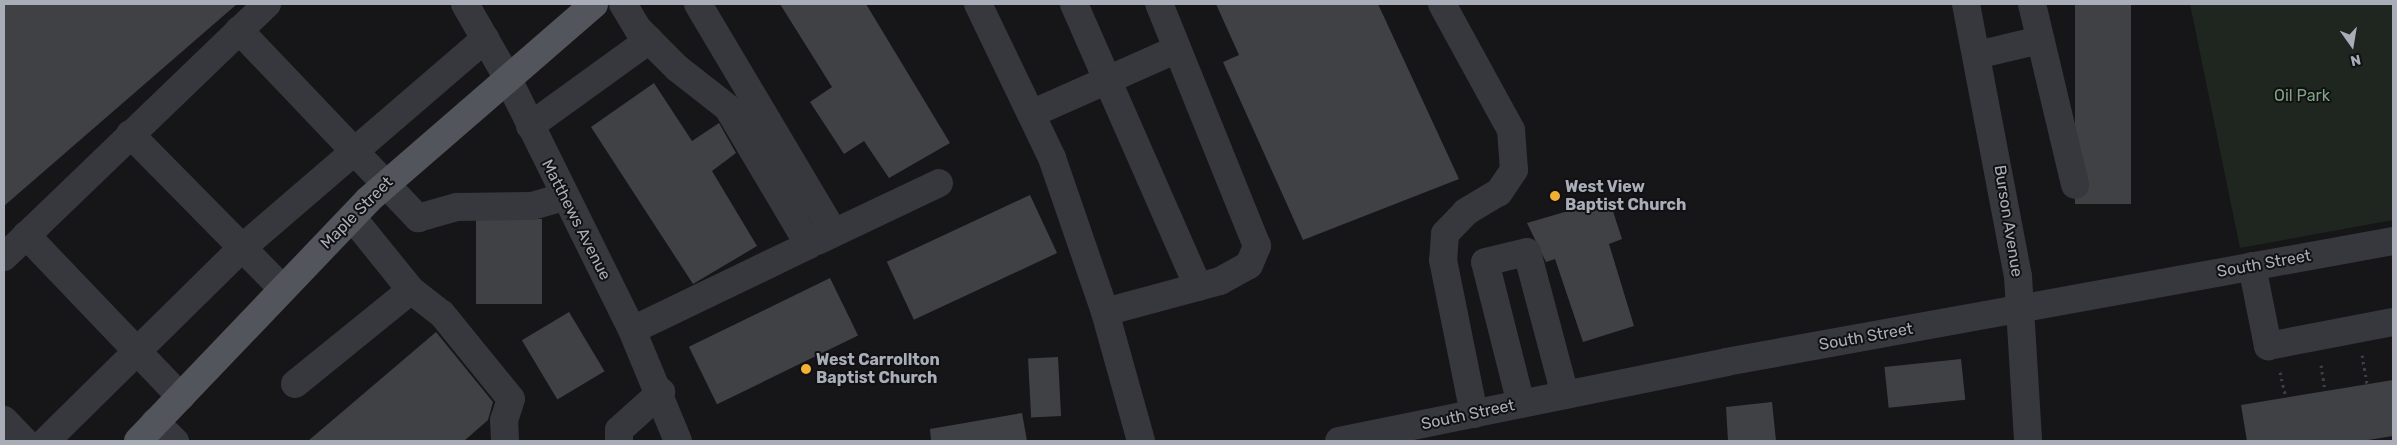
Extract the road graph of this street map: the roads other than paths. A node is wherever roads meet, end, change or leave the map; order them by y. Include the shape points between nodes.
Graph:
1 (266, 4) edge
2 (465, 4) edge
3 (594, 4) edge
4 (623, 4) edge
5 (698, 4) edge
6 (978, 4) edge
7 (1074, 4) edge
8 (1159, 4) edge
9 (1442, 4) edge
10 (1966, 4) edge
11 (2032, 4) edge
12 (239, 30) junction
13 (485, 39) junction
14 (649, 40) junction
15 (2040, 40) junction
16 (1177, 49) junction
17 (1977, 55) junction
18 (507, 77) junction
19 (1107, 80) junction
20 (1031, 114) junction
21 (530, 126) junction
22 (130, 134) junction
23 (351, 150) junction
24 (939, 183) dead end
25 (2075, 184) dead end
26 (384, 186) junction
27 (563, 196) junction
28 (352, 217) junction
29 (834, 233) junction
30 (26, 235) junction
31 (2393, 240) edge
32 (809, 244) junction
33 (242, 248) junction
34 (4, 257) edge
35 (2252, 266) junction
36 (1198, 287) junction
37 (282, 288) junction
38 (412, 290) junction
39 (2020, 310) junction
40 (1105, 312) junction
41 (2393, 322) edge
42 (632, 330) junction
43 (137, 352) junction
44 (295, 384) dead end
45 (661, 392) junction
46 (1565, 395) junction
47 (181, 397) junction
48 (1521, 404) junction
49 (1474, 414) junction
50 (4, 420) edge
51 (146, 432) edge
52 (24, 441) edge
53 (46, 441) edge
54 (175, 441) edge
55 (505, 441) edge
56 (619, 441) edge
57 (678, 441) edge
58 (1141, 441) edge
59 (1340, 441) edge
60 (2028, 441) edge

1 - 12 street
2 - 13 street, Matthews Avenue
3 - 18 main road, Maple Street
4 - 14 street
5 - 29 street
6 - 20 street
7 - 19 street
8 - 16 street
9 - 49 street via 1510,130 1514,170 1500,192 1466,212 1445,234 1443,260
10 - 17 street, Burson Avenue
11 - 15 street
12 - 22 street
12 - 23 street
13 - 18 street, Matthews Avenue
13 - 23 street
14 - 21 street
14 - 32 street via 728,108
15 - 17 street
15 - 25 street
16 - 19 street
16 - 36 street via 1257,246 1249,265 1220,281
17 - 39 street, Burson Avenue via 2010,216
18 - 21 street, Matthews Avenue
18 - 26 main road, Maple Street
19 - 20 street
19 - 36 street
20 - 40 street via 1052,158
21 - 27 street, Matthews Avenue
22 - 30 street
22 - 33 street
23 - 26 street
23 - 33 street
24 - 29 street
26 - 27 street via 418,218 457,207 532,206
26 - 28 main road, Maple Street
27 - 42 street, Matthews Avenue
28 - 37 main road, Maple Street
28 - 38 street
29 - 32 street
30 - 34 street
30 - 43 street
31 - 35 street, South Street
32 - 42 street
33 - 37 street
33 - 43 street
35 - 39 street, South Street
35 - 41 street via 2268,346
36 - 40 street
37 - 47 main road, Maple Street
38 - 44 street
38 - 55 street via 442,314 511,399
39 - 46 street, South Street
39 - 60 street, Burson Avenue
40 - 58 street
42 - 45 street, Matthews Avenue
43 - 47 street
43 - 53 street
45 - 56 street via 620,430
45 - 57 street, Matthews Avenue
46 - 48 street, South Street
46 - 48 street via 1527,252 1485,262
47 - 51 main road, Maple Street
48 - 49 street, South Street
49 - 59 street, South Street
50 - 52 street
51 - 54 street

